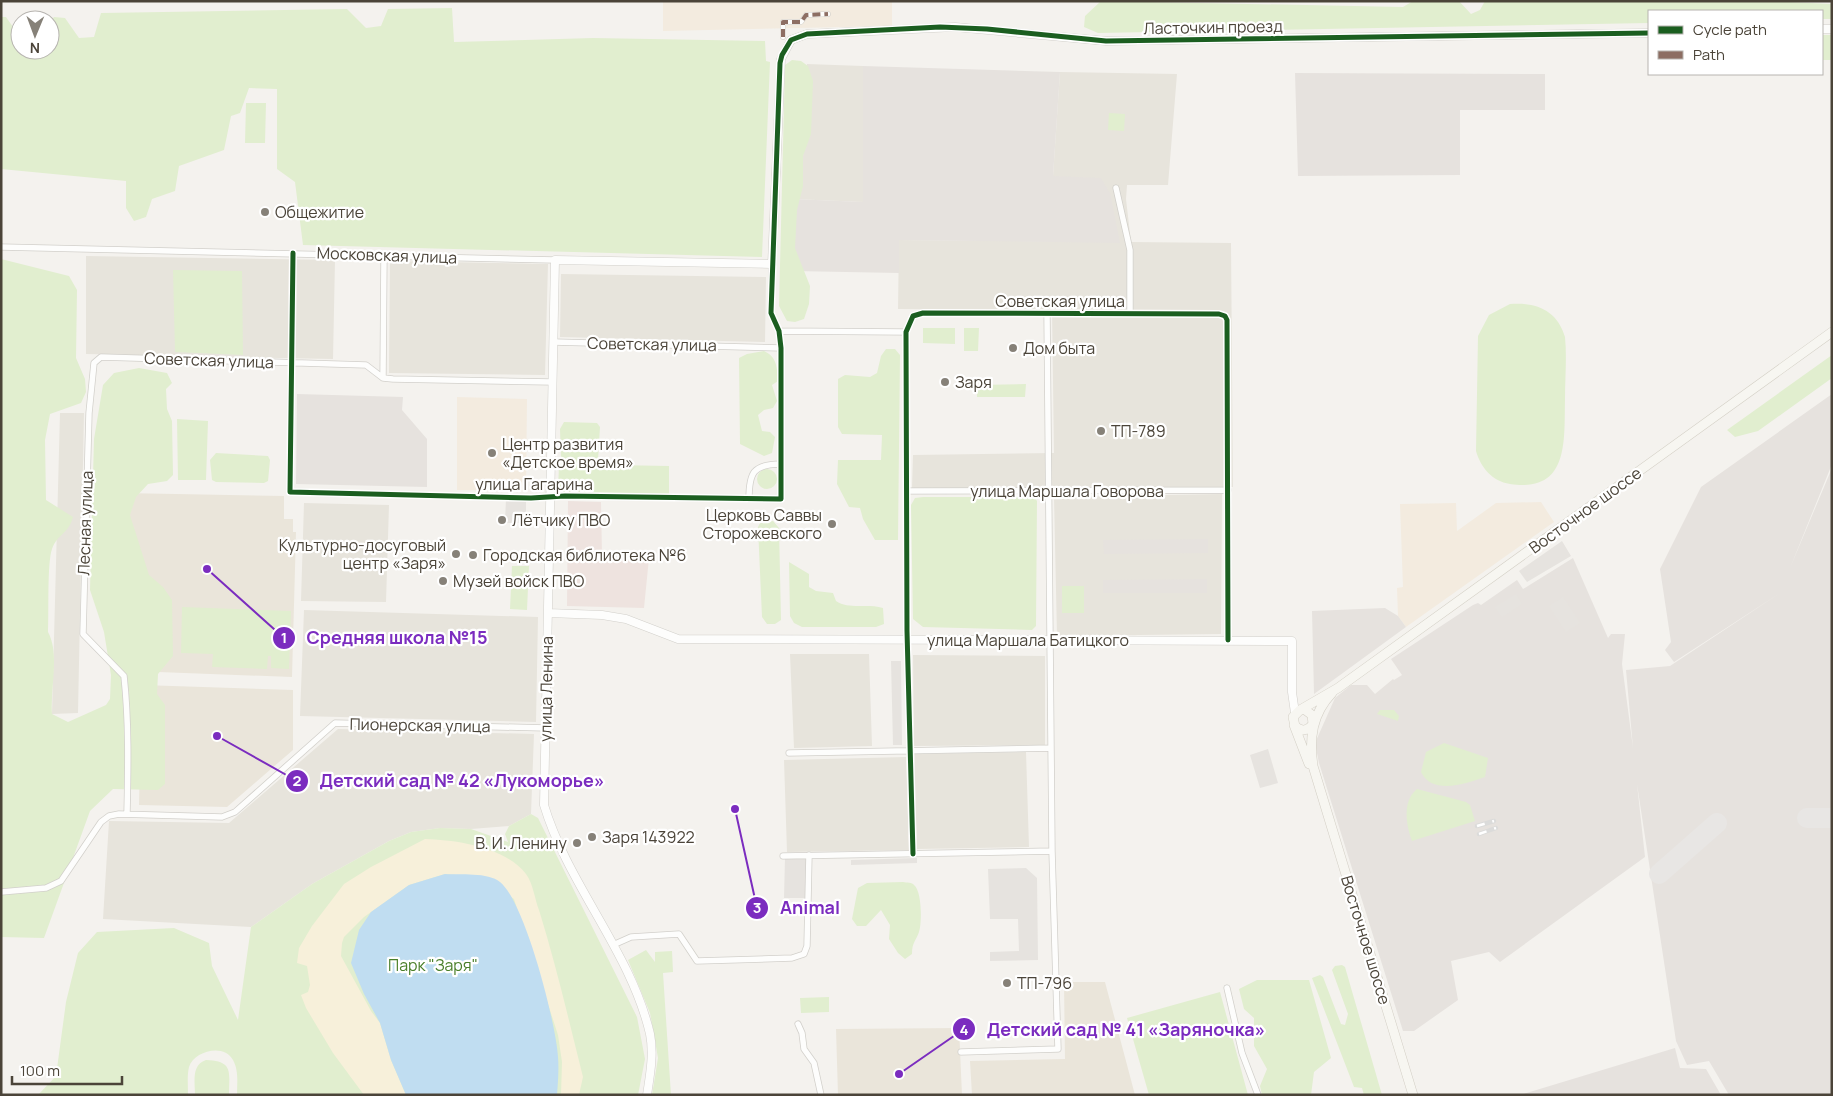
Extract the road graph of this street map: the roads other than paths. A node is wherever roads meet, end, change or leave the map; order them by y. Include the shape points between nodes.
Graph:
1 (828, 14) dead end
2 (1648, 32) edge
3 (783, 37) dead end
4 (1116, 188) dead end
5 (1, 247) edge
6 (293, 253) junction
7 (384, 256) junction
8 (555, 260) junction
9 (772, 264) junction
10 (1047, 313) junction
11 (1130, 313) junction
12 (779, 330) junction
13 (906, 332) junction
14 (1832, 332) edge
15 (553, 342) junction
16 (781, 348) junction
17 (101, 357) joint
18 (292, 363) junction
19 (383, 378) junction
20 (552, 382) junction
21 (781, 464) junction
22 (1228, 490) junction
23 (906, 491) junction
24 (1048, 491) junction
25 (550, 497) junction
26 (749, 499) junction
27 (548, 613) junction
28 (908, 640) junction
29 (1228, 640) junction
30 (1050, 641) junction
31 (1338, 688) junction
32 (1298, 711) junction
33 (1293, 722) junction
34 (1313, 724) junction
35 (546, 728) junction
36 (1051, 748) junction
37 (909, 750) junction
38 (789, 753) dead end
39 (1318, 785) junction
40 (127, 814) junction
41 (1052, 851) junction
42 (913, 854) junction
43 (809, 855) junction
44 (783, 856) dead end
45 (1, 892) edge
46 (613, 945) junction
47 (1227, 988) dead end
48 (798, 1024) dead end
49 (961, 1052) dead end
50 (647, 1095) edge
51 (821, 1095) edge
52 (1258, 1095) edge
53 (1413, 1095) edge

1 - 3 street via 806,15 801,22 783,22
2 - 9 street, Ласточкин проезд via 1106,41 940,27 807,34 791,40 780,63
4 - 11 street via 1130,250
5 - 6 street, Московская улица
6 - 7 street, Московская улица
6 - 18 street
7 - 8 street, Московская улица
7 - 19 street
8 - 9 street, Московская улица
8 - 15 street, улица Ленина
9 - 12 street via 771,313
10 - 11 street, Советская улица
10 - 13 street, Советская улица via 923,313 913,316
10 - 24 street
11 - 22 street, Советская улица via 1225,316
12 - 13 street
12 - 16 street
13 - 23 street
14 - 31 main road, Восточное шоссе
15 - 16 street, Советская улица
15 - 20 street, улица Ленина
16 - 21 street
17 - 18 street, Советская улица
17 - 40 street, Лесная улица via 94,363 89,413 83,634 124,676 128,717
18 - 19 street, Советская улица via 366,365
18 - 25 street, улица Гагарина via 289,489 293,493
19 - 20 street
20 - 25 street, улица Ленина
21 - 26 street via 766,464 755,471 749,484
21 - 26 street, улица Гагарина via 781,499
22 - 24 street, улица Маршала Говорова
22 - 29 street
23 - 24 street, улица Маршала Говорова
23 - 28 street
24 - 30 street
25 - 26 street, улица Гагарина
25 - 27 street, улица Ленина
27 - 28 street, улица Маршала Батицкого via 626,619 678,639
27 - 35 street, улица Ленина
28 - 30 street, улица Маршала Батицкого
28 - 37 street
29 - 30 street, улица Маршала Батицкого
29 - 32 street, улица Маршала Батицкого via 1292,642 1292,692
30 - 36 street
31 - 32 main road, Восточное шоссе
31 - 34 main road, Восточное шоссе via 1325,702
32 - 33 main road
32 - 34 main road via 1310,712
33 - 34 main road via 1303,731
33 - 39 main road, Восточное шоссе
34 - 39 main road, Восточное шоссе via 1311,746
35 - 40 street, Пионерская улица via 335,723 235,812 222,817
35 - 46 street, улица Ленина via 544,806
36 - 37 street
36 - 41 street
37 - 38 street
37 - 42 street
39 - 53 main road, Восточное шоссе
40 - 45 street, Пионерская улица via 109,816 101,822 61,881 52,887
41 - 42 street
41 - 49 street via 1058,1049
42 - 43 street
43 - 44 street
43 - 46 street via 807,946 804,954 792,958 697,961 679,934 631,937
46 - 50 street, улица Ленина via 650,1034
47 - 52 street via 1242,1053
48 - 51 street via 804,1049 814,1063

